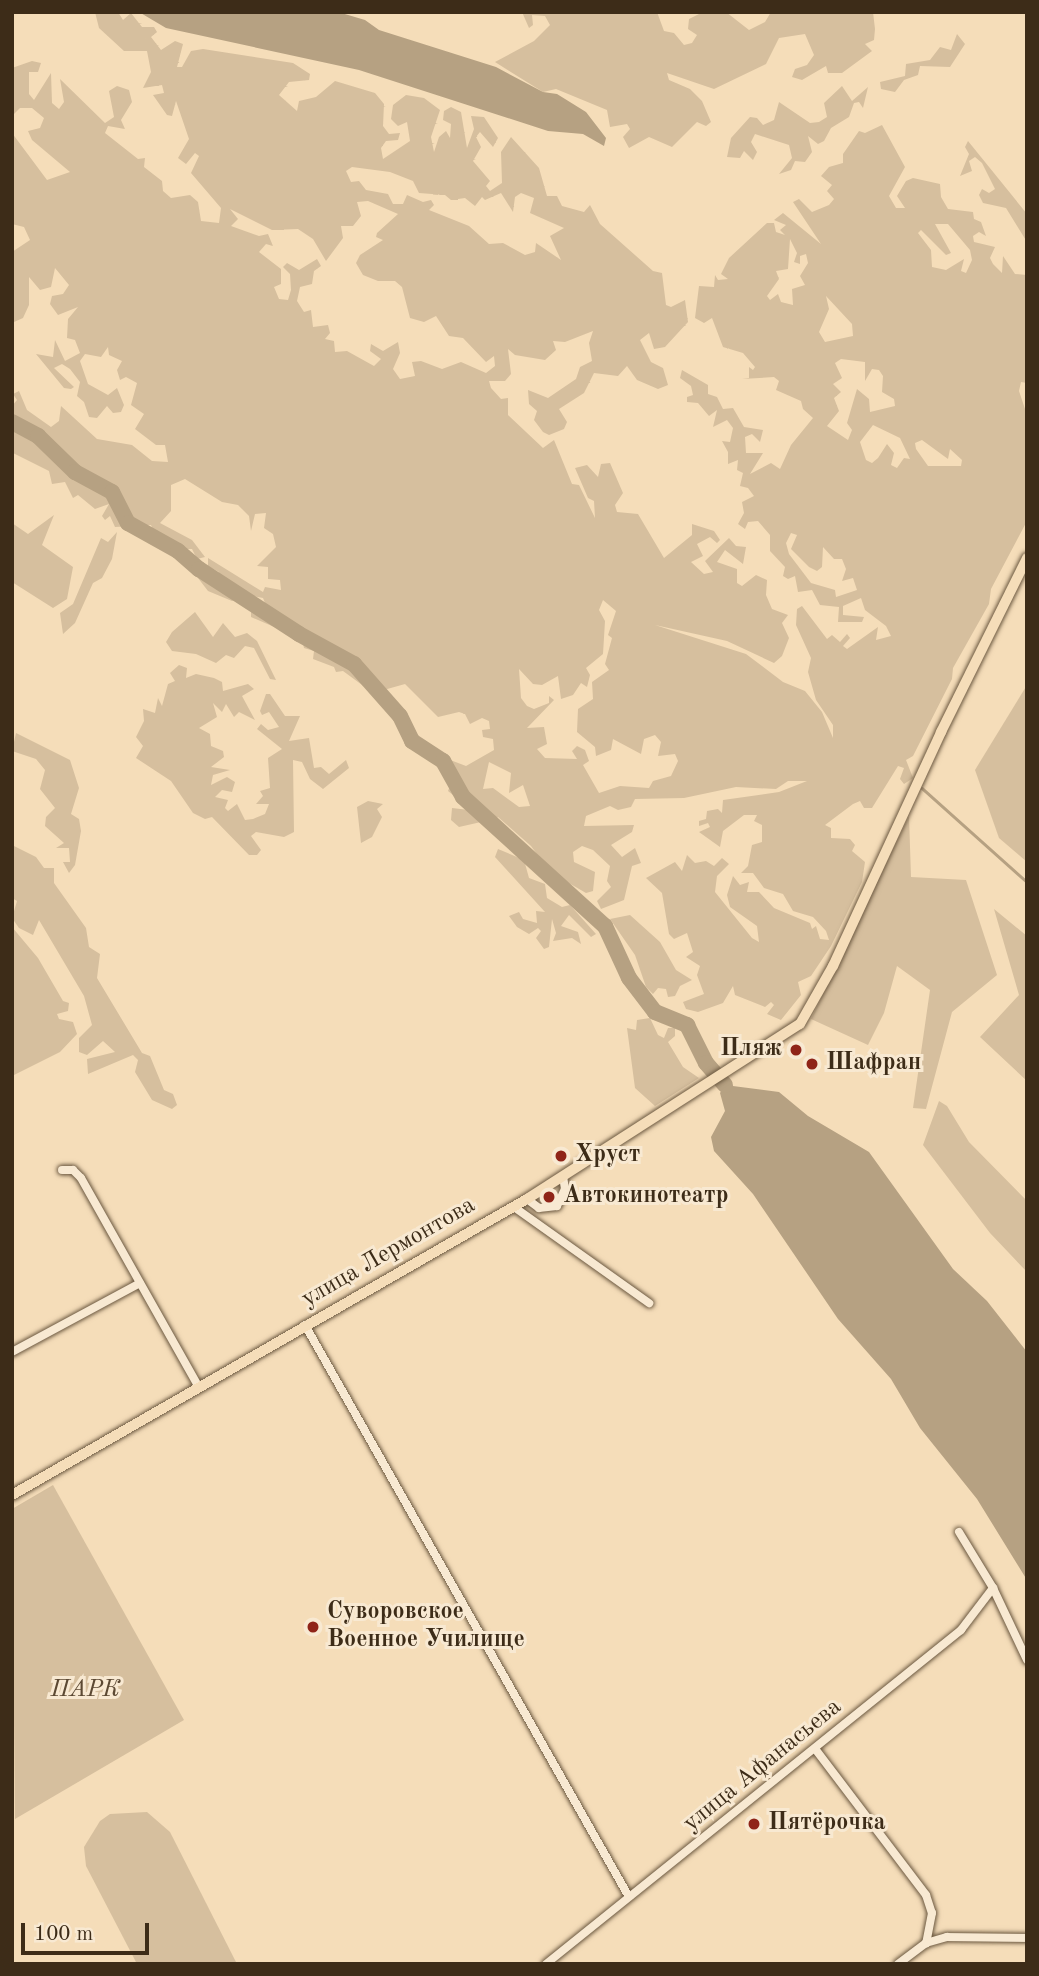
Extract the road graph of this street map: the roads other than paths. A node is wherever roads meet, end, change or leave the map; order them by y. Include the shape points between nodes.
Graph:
1 (1027, 558) edge
2 (62, 1170) dead end
3 (563, 1177) junction
4 (527, 1199) junction
5 (514, 1207) junction
6 (140, 1283) junction
7 (649, 1303) dead end
8 (305, 1325) junction
9 (12, 1352) edge
10 (198, 1386) junction
11 (12, 1495) edge
12 (959, 1532) dead end
13 (993, 1588) junction
14 (1027, 1660) edge
15 (816, 1750) junction
16 (629, 1898) junction
17 (1027, 1938) edge
18 (926, 1943) junction
19 (546, 1964) edge
20 (898, 1964) edge

1 - 3 main road, улица Лермонтова via 808,1014 782,1038
2 - 6 street via 73,1170 82,1178
3 - 4 main road, улица Лермонтова
3 - 4 street via 565,1189 557,1206 538,1208
4 - 5 main road, улица Лермонтова
5 - 7 street
5 - 8 main road, улица Лермонтова
6 - 9 street
6 - 10 street
8 - 10 main road, улица Лермонтова
8 - 16 street
10 - 11 main road, улица Лермонтова
12 - 13 street
13 - 14 street
13 - 15 street, улица Афанасьева via 961,1630
15 - 16 street, улица Афанасьева
15 - 18 street via 926,1895 932,1913
16 - 19 street, улица Афанасьева
17 - 18 street via 961,1937
18 - 20 street

